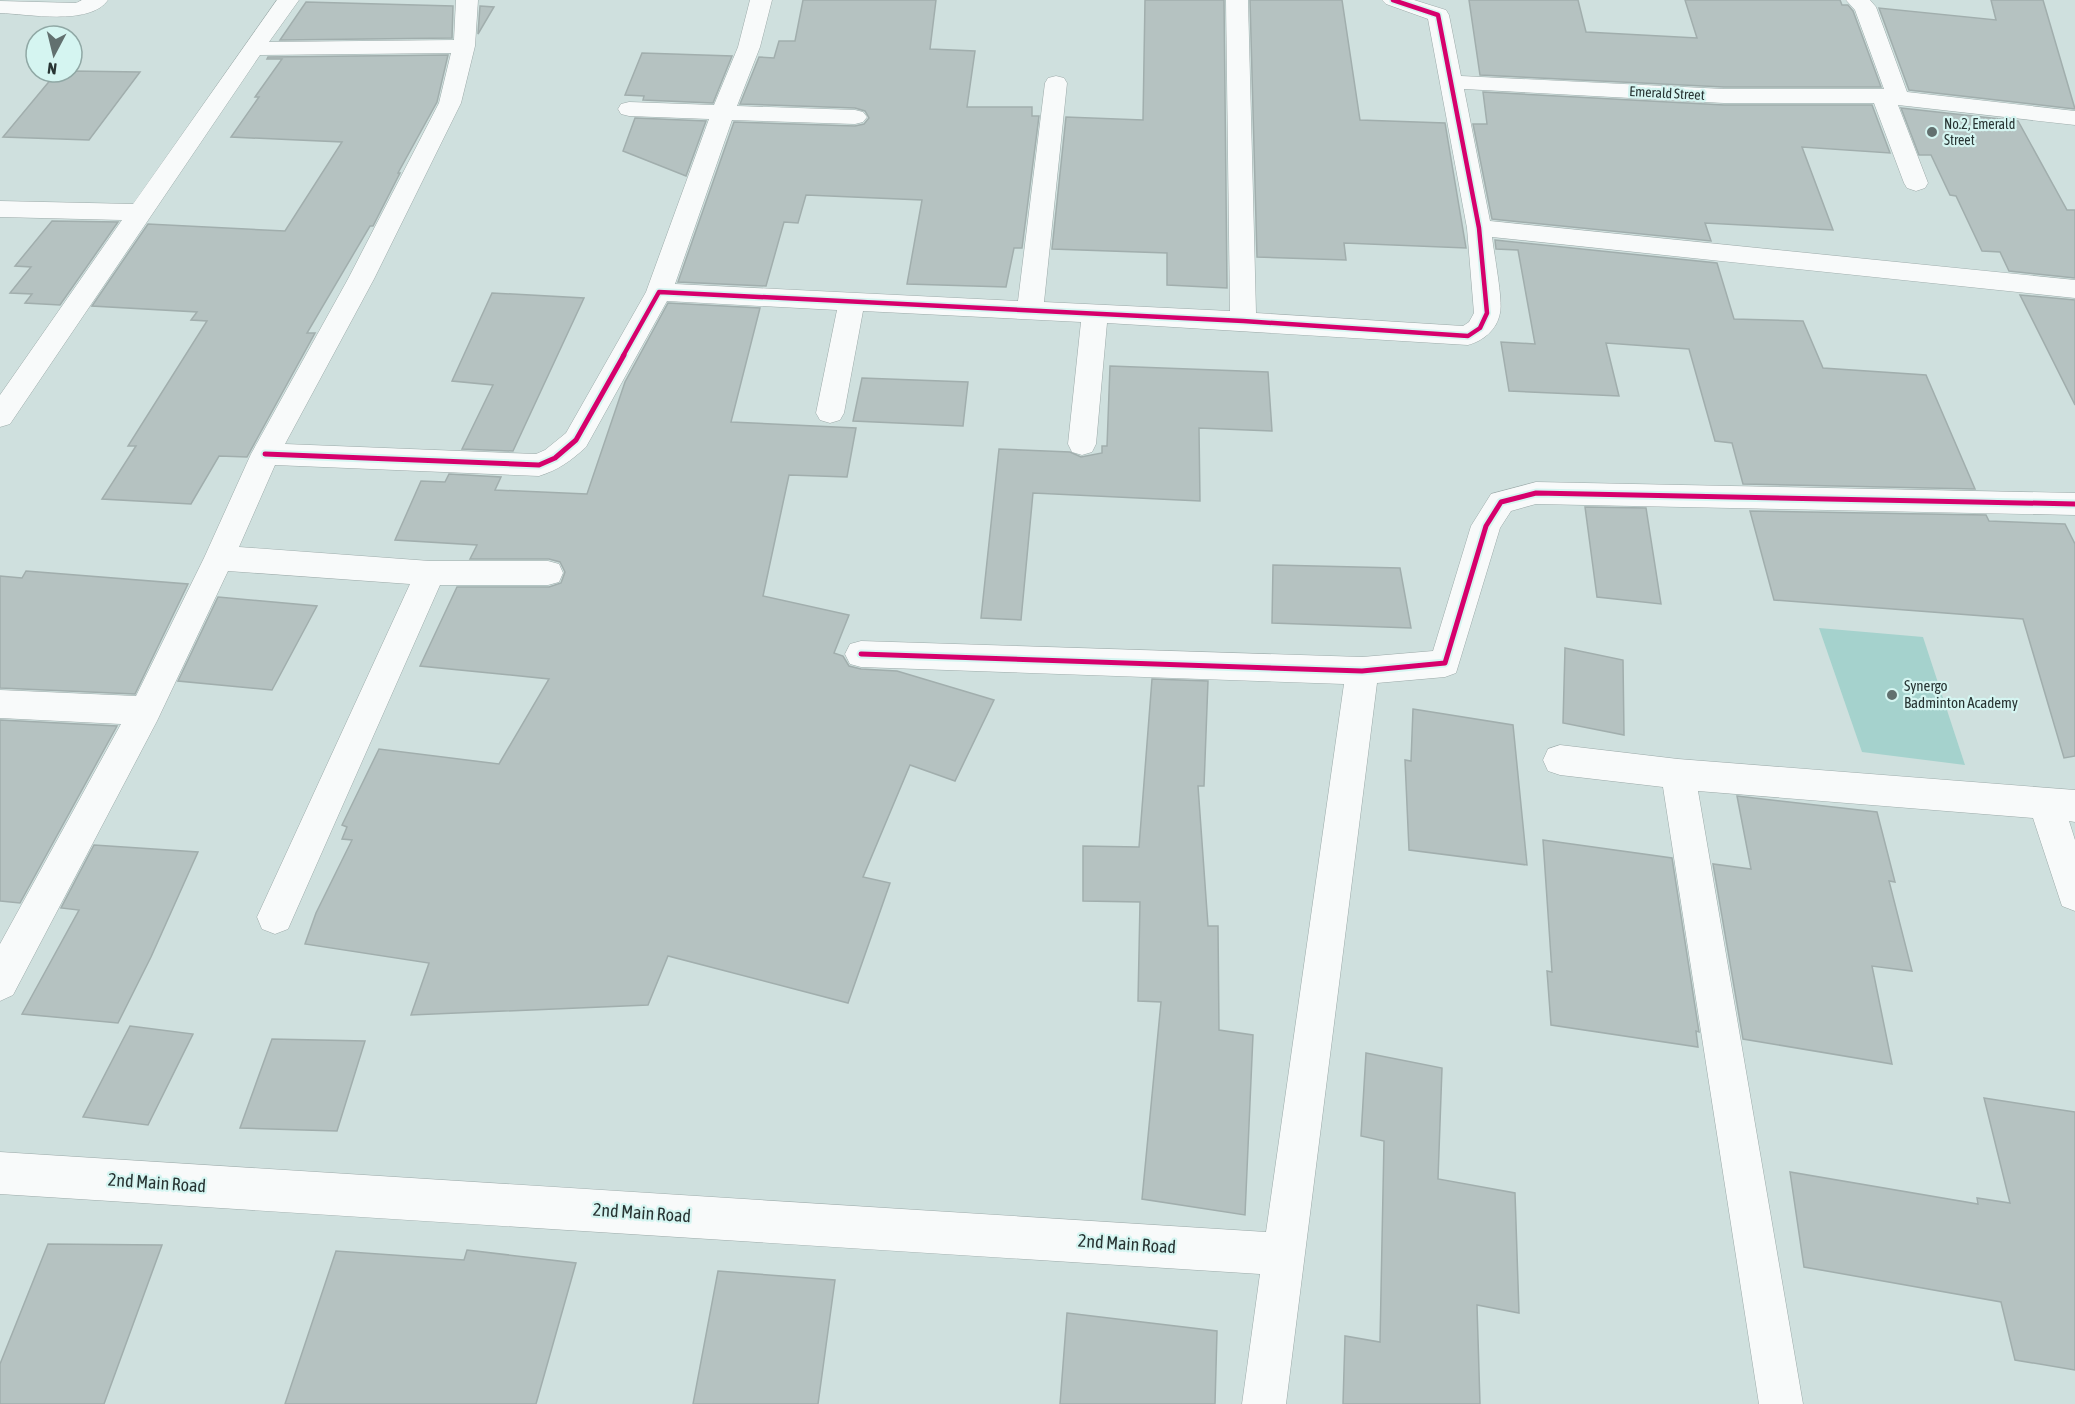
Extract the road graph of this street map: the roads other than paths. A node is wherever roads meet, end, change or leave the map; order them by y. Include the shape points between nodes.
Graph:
1 (97, 0) edge
2 (288, 0) edge
3 (467, 0) edge
4 (761, 0) edge
5 (1238, 0) edge
6 (1393, 0) edge
7 (1857, 0) edge
8 (0, 7) edge
9 (464, 46) junction
10 (253, 49) junction
11 (1451, 82) junction
12 (1056, 83) dead end
13 (1890, 97) junction
14 (629, 110) dead end
15 (722, 114) junction
16 (855, 117) dead end
17 (2075, 118) edge
18 (1916, 183) dead end
19 (0, 208) edge
20 (140, 212) junction
21 (1479, 228) junction
22 (2075, 289) edge
23 (660, 292) junction
24 (851, 303) junction
25 (1030, 311) junction
26 (1095, 314) junction
27 (1243, 321) junction
28 (830, 413) dead end
29 (0, 417) edge
30 (1082, 444) dead end
31 (265, 454) junction
32 (2075, 504) edge
33 (219, 558) junction
34 (430, 573) junction
35 (548, 573) dead end
36 (861, 654) dead end
37 (1362, 671) junction
38 (0, 704) edge
39 (145, 711) junction
40 (1560, 760) dead end
41 (1678, 774) junction
42 (2060, 804) edge
43 (2075, 894) edge
44 (275, 917) dead end
45 (0, 982) edge
46 (0, 1173) edge
47 (1284, 1254) junction
48 (1264, 1404) edge
49 (1780, 1404) edge

1 - 8 street via 80,10
2 - 10 street
3 - 9 street
4 - 15 street via 749,47
5 - 27 street
6 - 11 street via 1438,15
7 - 13 street via 1865,7
9 - 10 street
9 - 31 street via 450,104 361,279
10 - 20 street
11 - 13 street, Emerald Street via 1724,96
11 - 21 street
12 - 25 street
13 - 17 street, Emerald Street
13 - 18 street
14 - 15 street
15 - 16 street
15 - 23 street
19 - 20 street
20 - 29 street
21 - 22 street
21 - 27 street via 1487,313 1480,328 1468,336
23 - 24 street
23 - 31 street via 576,440 555,458 539,465
24 - 25 street
24 - 28 street
25 - 26 street
26 - 27 street
26 - 30 street
31 - 33 street
32 - 37 street via 1536,493 1501,502 1486,526 1445,663
33 - 34 street
33 - 39 street
34 - 35 street
34 - 44 street
36 - 37 street
37 - 47 street
38 - 39 street
39 - 45 street
40 - 41 street
41 - 42 street
41 - 49 street
42 - 43 street
46 - 47 street, 2nd Main Road
47 - 48 street

